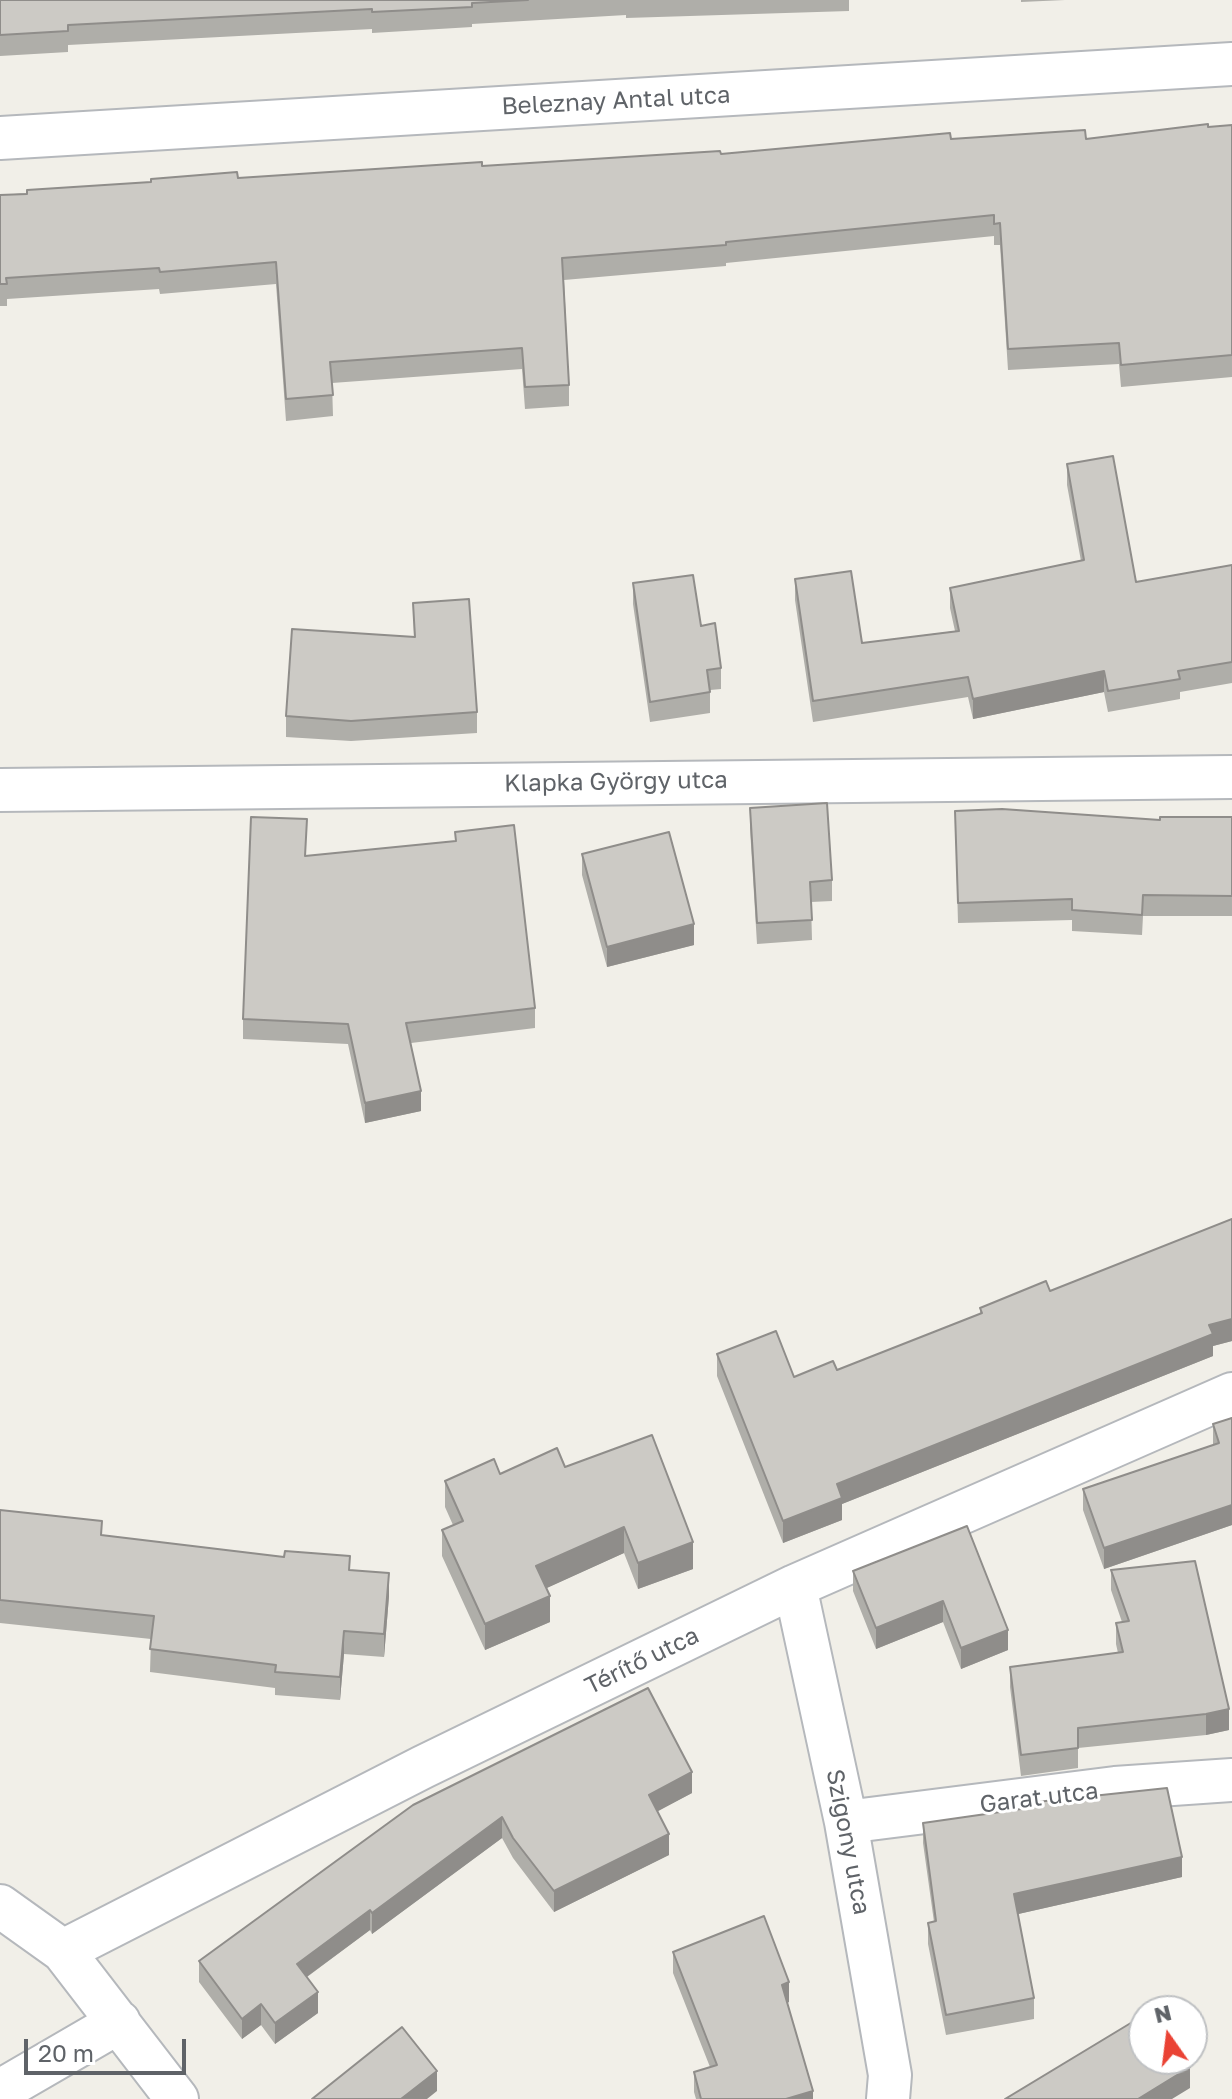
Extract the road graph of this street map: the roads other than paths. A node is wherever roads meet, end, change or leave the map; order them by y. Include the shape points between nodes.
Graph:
1 (1232, 64) edge
2 (0, 138) edge
3 (1232, 777) edge
4 (0, 790) edge
5 (1232, 1394) edge
6 (795, 1586) junction
7 (1232, 1780) edge
8 (846, 1822) junction
9 (0, 1906) edge
10 (63, 1951) junction
11 (119, 2022) junction
12 (0, 2091) edge
13 (177, 2099) edge
14 (888, 2099) edge

1 - 2 street, Beleznay Antal utca
3 - 4 street, Klapka György utca
5 - 6 street, Térítő utca
6 - 8 street, Szigony utca
6 - 10 street, Térítő utca via 423,1767
7 - 8 street, Garat utca via 1115,1788
8 - 14 street, Szigony utca via 890,2075
9 - 10 street
10 - 11 street
11 - 12 street
11 - 13 street

